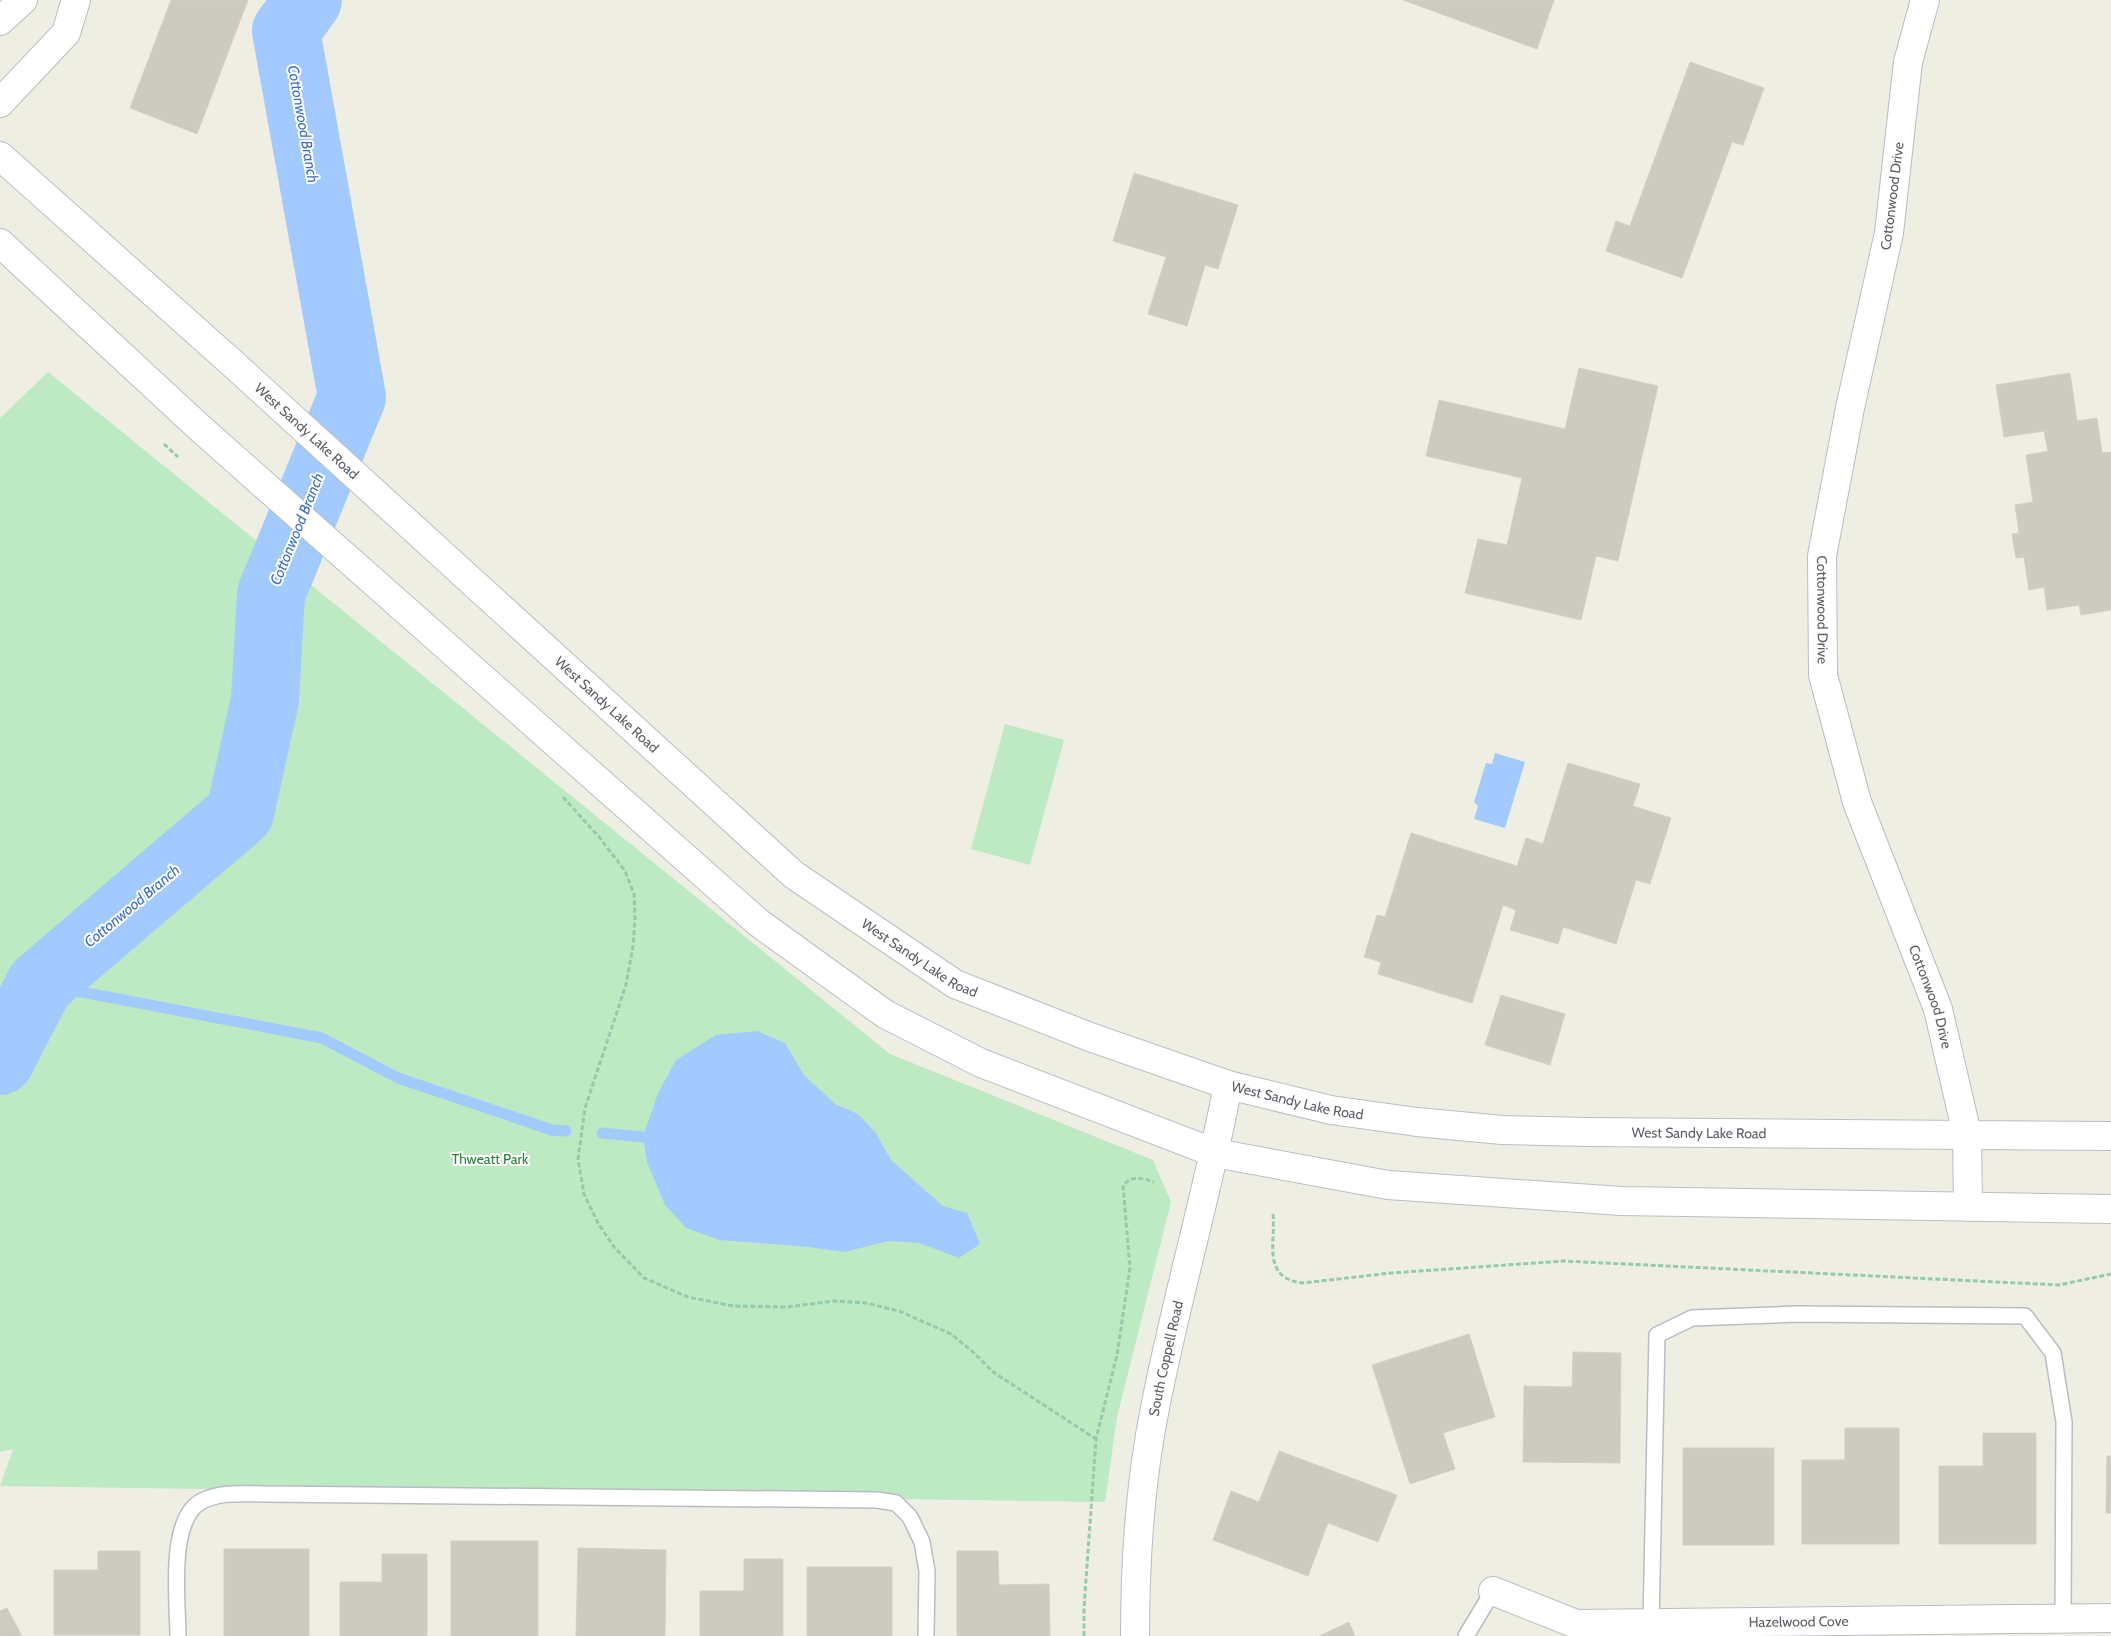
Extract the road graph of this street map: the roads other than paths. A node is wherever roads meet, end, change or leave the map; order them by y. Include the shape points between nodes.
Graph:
1 (23, 0) edge
2 (76, 0) edge
3 (1925, 0) edge
4 (0, 21) edge
5 (0, 103) edge
6 (0, 156) edge
7 (0, 243) edge
8 (1228, 1085) junction
9 (1967, 1134) junction
10 (2111, 1136) edge
11 (1215, 1153) junction
12 (1968, 1206) junction
13 (2111, 1209) edge
14 (1493, 1592) joint
15 (2111, 1618) edge
16 (2063, 1619) junction
17 (1650, 1624) junction
18 (178, 1636) edge
19 (926, 1636) edge
20 (1135, 1636) edge
21 (1466, 1636) edge

1 - 4 main road
2 - 5 main road via 66,33
3 - 9 main road, Cottonwood Drive via 1908,62 1889,234 1850,408 1822,556 1824,675 1857,802 1938,1010
6 - 8 main road, West Sandy Lake Road via 794,875 955,984 1090,1037
7 - 11 main road via 201,429 759,923 885,1014 981,1063
8 - 9 main road, West Sandy Lake Road via 1331,1110 1502,1130
8 - 11 main road, South Coppell Road
9 - 10 main road, West Sandy Lake Road
9 - 12 main road, Cottonwood Drive
11 - 12 main road via 1388,1185 1621,1201
11 - 20 main road, South Coppell Road via 1155,1404 1136,1555
12 - 13 main road
14 - 17 main road, Hazelwood Cove via 1576,1624
14 - 21 lane
15 - 16 main road, Hazelwood Cove
16 - 17 main road, Hazelwood Cove
16 - 17 lane via 2064,1422 2053,1353 2025,1316 1797,1314 1692,1318 1657,1335
18 - 19 lane via 177,1550 180,1532 191,1512 201,1501 225,1495 267,1494 877,1500 896,1504 910,1517 922,1542 927,1571

